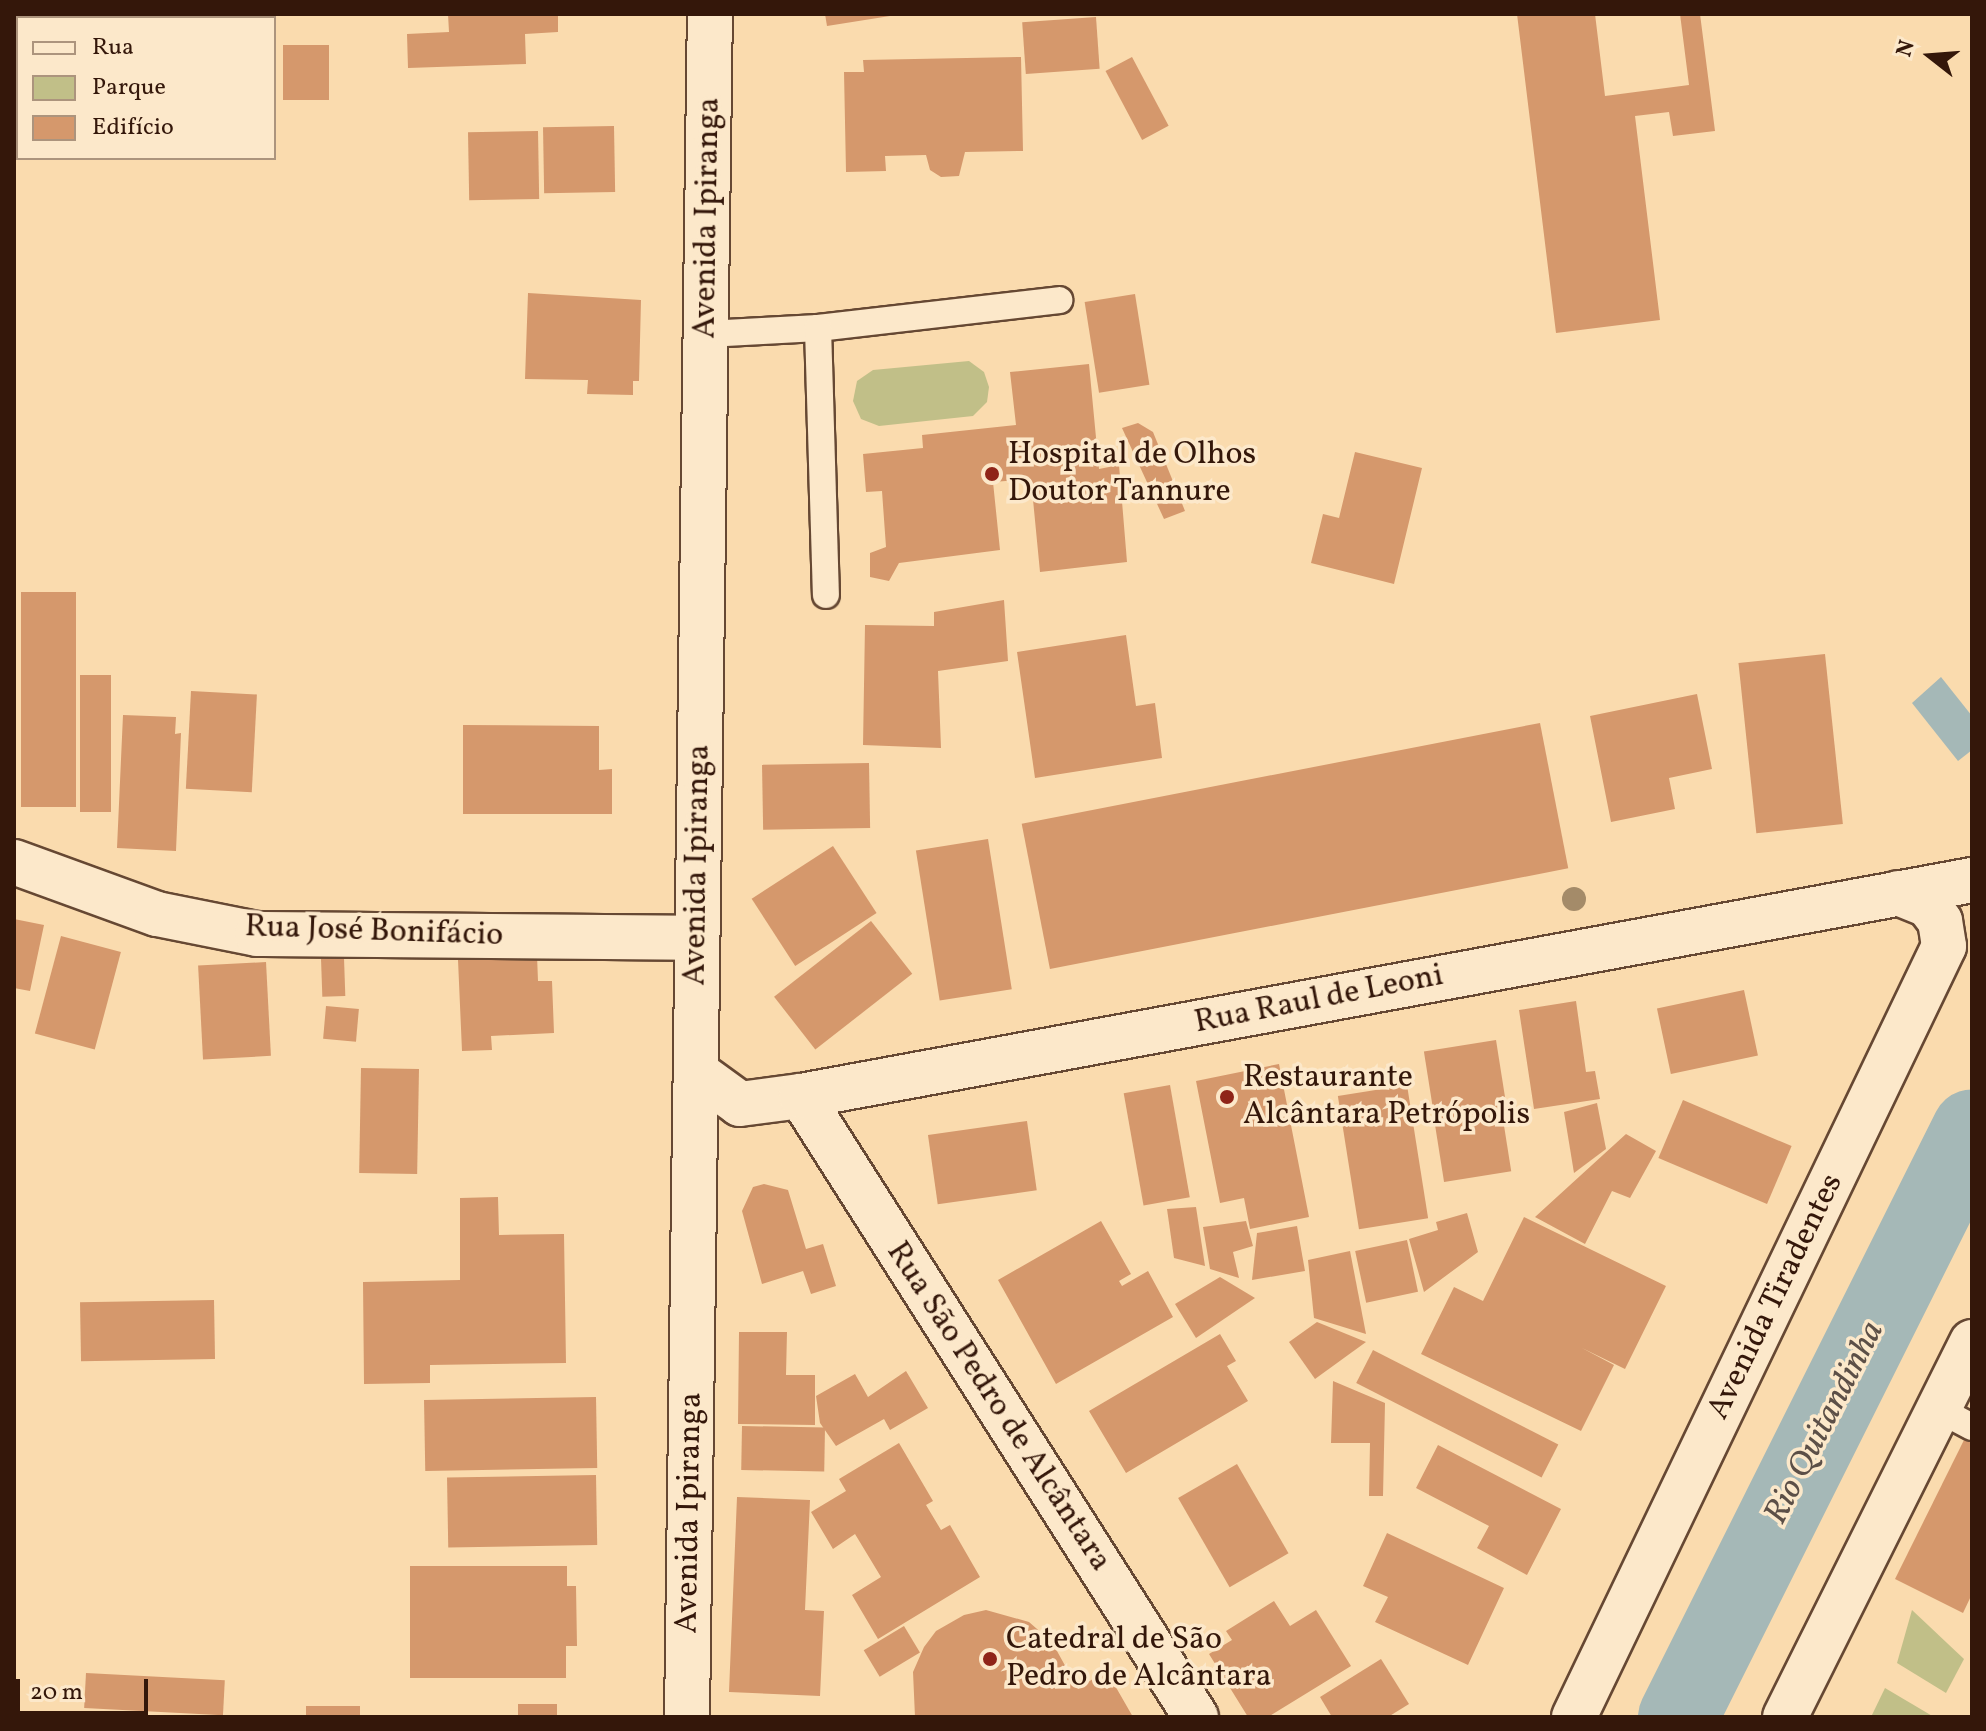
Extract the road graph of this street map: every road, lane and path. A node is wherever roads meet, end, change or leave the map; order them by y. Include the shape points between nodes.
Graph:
1 (710, 14) edge
2 (1059, 300) dead end
3 (818, 328) junction
4 (707, 334) junction
5 (826, 595) dead end
6 (14, 862) edge
7 (1972, 880) edge
8 (1898, 893) junction
9 (696, 938) junction
10 (696, 1072) junction
11 (801, 1096) junction
12 (740, 1104) junction
13 (695, 1151) junction
14 (1972, 1342) edge
15 (1955, 1418) edge
16 (687, 1717) edge
17 (1196, 1717) edge
18 (1574, 1717) edge
19 (1785, 1717) edge

1 - 4 main road, Avenida Ipiranga
2 - 3 lane
3 - 4 lane
3 - 5 lane
4 - 9 main road, Avenida Ipiranga
6 - 9 main road, Rua José Bonifácio via 157,914 257,934
7 - 8 main road, Rua Raul de Leoni
8 - 11 main road, Rua Raul de Leoni
8 - 18 main road, Avenida Tiradentes via 1928,905 1940,921 1944,946
9 - 10 main road, Avenida Ipiranga
10 - 12 main road
10 - 13 main road, Avenida Ipiranga
11 - 12 main road, Rua Raul de Leoni
11 - 17 main road, Rua São Pedro de Alcântara
12 - 13 main road
13 - 16 main road, Avenida Ipiranga
14 - 15 main road
15 - 19 main road

